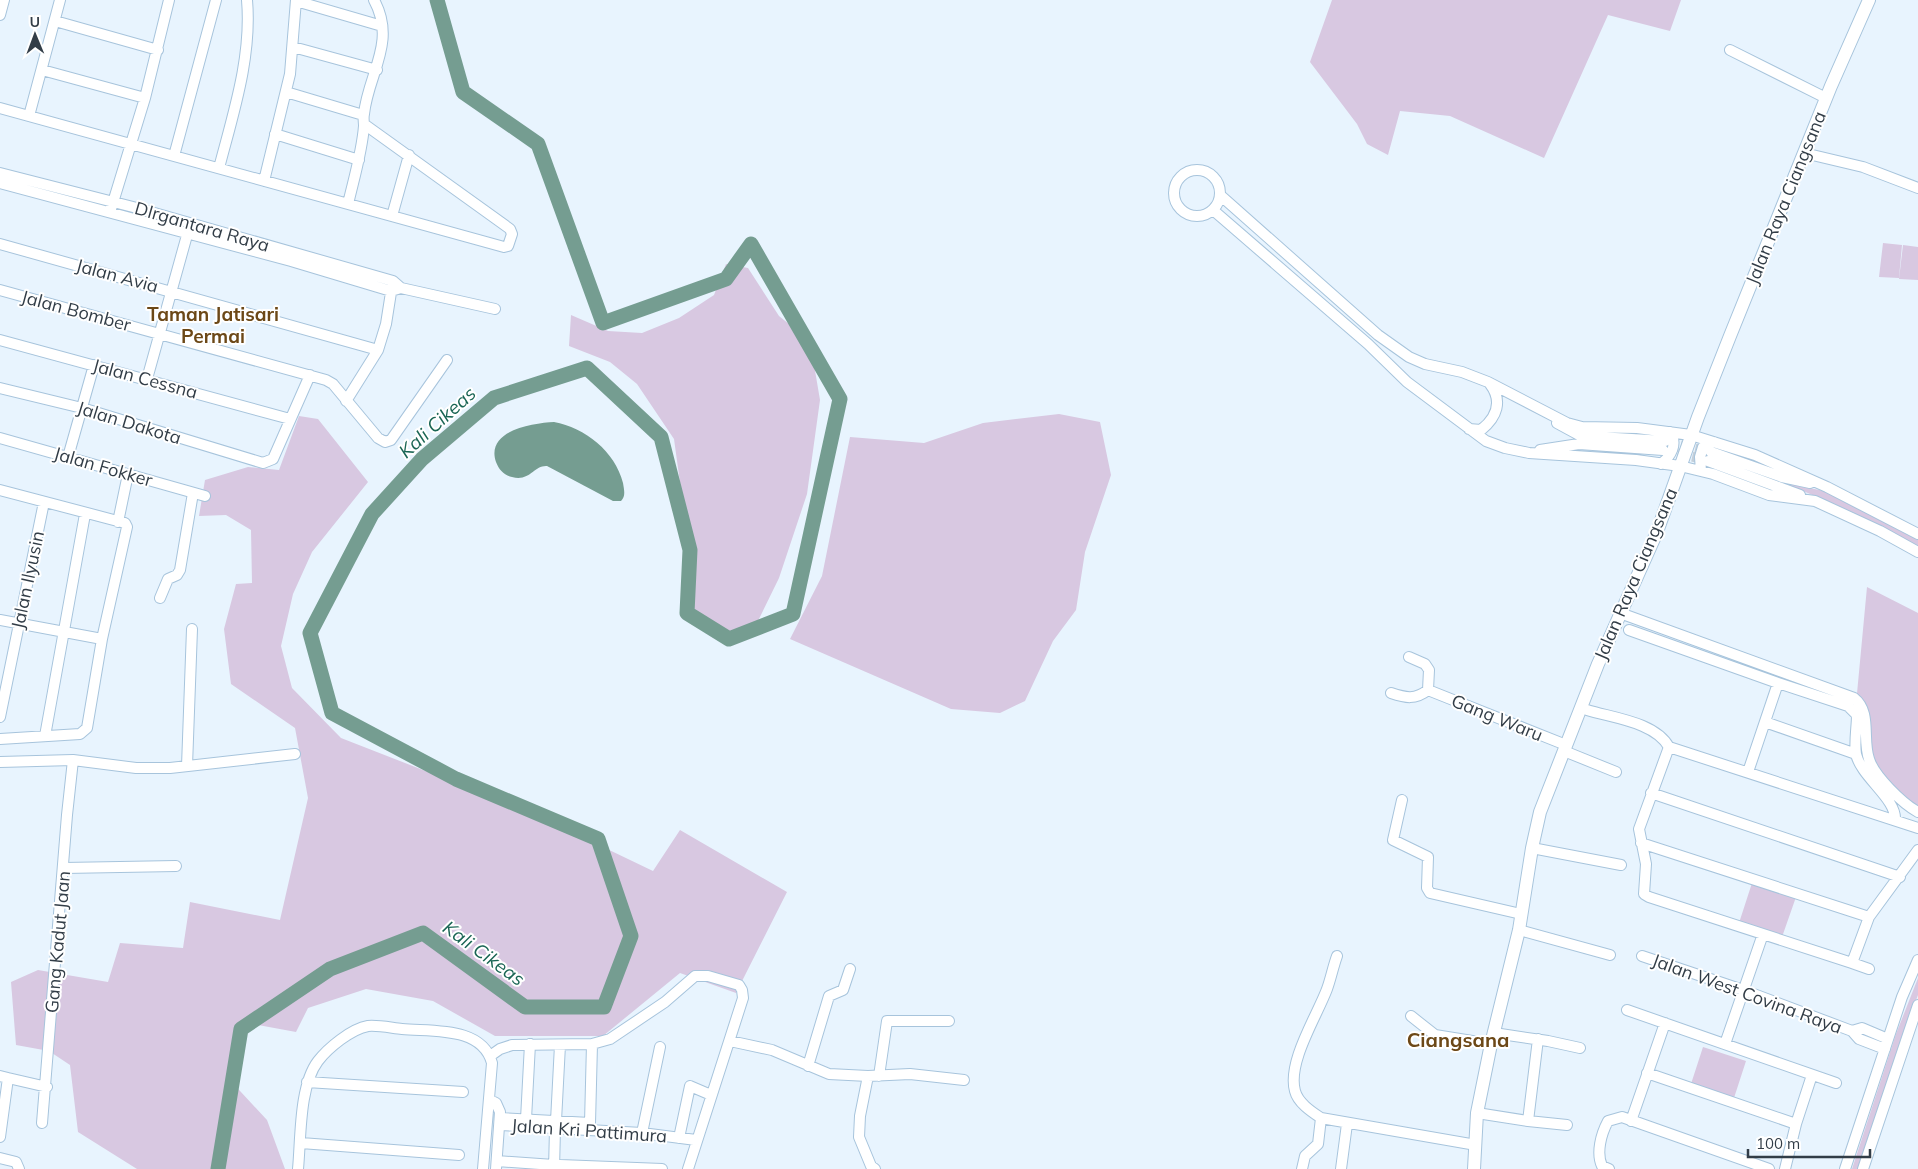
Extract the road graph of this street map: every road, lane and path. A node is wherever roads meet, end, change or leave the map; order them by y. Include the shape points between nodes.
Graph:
1 (4, 0) edge
2 (60, 0) edge
3 (169, 0) edge
4 (216, 0) edge
5 (247, 0) edge
6 (296, 0) edge
7 (374, 0) edge
8 (1869, 0) edge
9 (0, 15) edge
10 (55, 21) junction
11 (382, 26) junction
12 (292, 47) junction
13 (158, 50) junction
14 (1730, 50) dead end
15 (42, 70) junction
16 (377, 70) junction
17 (286, 92) junction
18 (145, 98) junction
19 (1826, 98) junction
20 (0, 108) edge
21 (29, 116) junction
22 (364, 119) junction
23 (276, 134) junction
24 (129, 144) junction
25 (1804, 153) junction
26 (409, 155) junction
27 (174, 156) junction
28 (359, 160) junction
29 (219, 168) junction
30 (0, 173) edge
31 (264, 181) junction
32 (0, 183) edge
33 (57, 187) junction
34 (1918, 188) edge
35 (1220, 195) junction
36 (54, 198) junction
37 (348, 204) junction
38 (112, 208) junction
39 (1213, 210) junction
40 (392, 216) junction
41 (188, 229) junction
42 (0, 244) edge
43 (392, 286) junction
44 (0, 290) edge
45 (173, 291) junction
46 (495, 309) dead end
47 (161, 334) junction
48 (0, 340) edge
49 (378, 350) junction
50 (447, 360) dead end
51 (94, 365) junction
52 (310, 375) junction
53 (147, 380) junction
54 (0, 388) edge
55 (1501, 392) junction
56 (1523, 400) junction
57 (346, 401) junction
58 (82, 408) junction
59 (290, 419) junction
60 (1469, 429) junction
61 (1481, 430) junction
62 (1670, 432) junction
63 (1691, 435) junction
64 (0, 438) edge
65 (1486, 441) junction
66 (1711, 452) junction
67 (1529, 453) junction
68 (68, 457) junction
69 (1661, 464) junction
70 (1680, 466) junction
71 (1701, 471) junction
72 (128, 474) junction
73 (0, 490) edge
74 (193, 493) junction
75 (205, 496) dead end
76 (1815, 501) junction
77 (44, 502) junction
78 (85, 514) junction
79 (122, 522) junction
80 (1918, 534) edge
81 (1918, 552) edge
82 (160, 598) dead end
83 (1620, 613) junction
84 (0, 620) edge
85 (19, 623) junction
86 (192, 629) dead end
87 (1628, 630) dead end
88 (64, 632) junction
89 (102, 639) junction
90 (1409, 657) dead end
91 (1778, 683) junction
92 (1428, 690) junction
93 (1391, 694) dead end
94 (1587, 710) dead end
95 (0, 717) edge
96 (1765, 722) junction
97 (45, 736) junction
98 (0, 739) edge
99 (1669, 747) junction
100 (1565, 748) junction
101 (295, 754) dead end
102 (1856, 754) junction
103 (73, 760) junction
104 (0, 762) edge
105 (187, 766) junction
106 (1616, 772) dead end
107 (1748, 772) junction
108 (1651, 793) junction
109 (1402, 800) dead end
110 (1918, 812) edge
111 (1895, 820) junction
112 (1918, 828) edge
113 (1640, 842) junction
114 (1532, 848) junction
115 (1918, 850) edge
116 (1621, 865) dead end
117 (176, 866) dead end
118 (64, 868) junction
119 (1900, 876) junction
120 (1521, 914) junction
121 (1869, 917) junction
122 (1519, 930) junction
123 (1763, 934) junction
124 (1610, 955) dead end
125 (1336, 956) dead end
126 (1642, 956) dead end
127 (1918, 960) edge
128 (1852, 963) junction
129 (850, 969) dead end
130 (1868, 969) dead end
131 (1743, 990) junction
132 (1918, 1005) edge
133 (1627, 1010) dead end
134 (1411, 1016) dead end
135 (949, 1022) dead end
136 (1665, 1023) junction
137 (1852, 1031) junction
138 (1492, 1038) junction
139 (1538, 1039) junction
140 (1888, 1039) junction
141 (730, 1041) junction
142 (530, 1044) junction
143 (592, 1044) junction
144 (1725, 1044) junction
145 (560, 1045) junction
146 (660, 1047) dead end
147 (1580, 1048) dead end
148 (1885, 1049) junction
149 (490, 1056) junction
150 (808, 1066) junction
151 (1647, 1073) junction
152 (1812, 1075) junction
153 (873, 1076) junction
154 (4, 1077) edge
155 (964, 1080) dead end
156 (306, 1082) junction
157 (1836, 1083) dead end
158 (47, 1087) junction
159 (464, 1092) dead end
160 (711, 1095) junction
161 (490, 1100) junction
162 (1477, 1113) junction
163 (1322, 1118) junction
164 (526, 1119) junction
165 (500, 1121) junction
166 (1528, 1121) junction
167 (1631, 1121) junction
168 (42, 1123) dead end
169 (1347, 1124) junction
170 (1796, 1124) junction
171 (556, 1125) junction
172 (1568, 1125) dead end
173 (642, 1133) junction
174 (0, 1137) edge
175 (679, 1138) junction
176 (696, 1140) junction
177 (301, 1143) junction
178 (1476, 1145) junction
179 (459, 1155) dead end
180 (0, 1158) edge
181 (496, 1165) edge
182 (556, 1166) edge
183 (602, 1168) edge
184 (19, 1169) edge
185 (298, 1169) edge
186 (483, 1169) edge
187 (662, 1169) edge
188 (688, 1169) edge
189 (875, 1169) edge
190 (1302, 1169) edge
191 (1341, 1169) edge
192 (1474, 1169) edge
193 (1610, 1169) edge
194 (1769, 1169) edge
195 (1785, 1169) edge
196 (1845, 1169) edge
197 (1863, 1169) edge

1 - 9 street
2 - 10 street
3 - 13 street
4 - 27 street
5 - 29 street via 249,25 243,68
6 - 11 street
6 - 12 street
7 - 11 street via 381,12
8 - 19 main road, Jalan Raya Ciangsana
10 - 13 street
10 - 15 street
11 - 16 street
12 - 16 street
12 - 17 street
13 - 18 street
14 - 19 street
15 - 18 street
15 - 21 street
16 - 22 street
17 - 22 street
17 - 23 street
18 - 24 street
19 - 25 main road, Jalan Raya Ciangsana
20 - 21 street
21 - 24 street
22 - 26 street
22 - 28 street
23 - 28 street
23 - 31 street
24 - 27 street
24 - 38 street
25 - 34 street via 1863,167
25 - 63 main road, Jalan Raya Ciangsana
26 - 40 street
26 - 40 street via 510,229 512,234 508,246 504,247
27 - 29 street
28 - 37 street
29 - 31 street
30 - 33 street, DIrgantara Raya
31 - 37 street
32 - 36 street, DIrgantara Raya
33 - 36 street
33 - 38 street, DIrgantara Raya
35 - 39 street
35 - 39 street via 1213,177 1204,172 1185,174 1175,186 1174,195 1181,210 1197,216
35 - 55 street via 1378,335 1409,357 1462,372 1488,382
36 - 38 street, DIrgantara Raya
37 - 40 street
38 - 41 street, DIrgantara Raya
39 - 60 street via 1368,344 1407,382
41 - 43 street, DIrgantara Raya
41 - 45 street
42 - 45 street, Jalan Avia
43 - 46 street, DIrgantara Raya
43 - 49 street
44 - 47 street, Jalan Bomber
45 - 47 street
45 - 49 street, Jalan Avia
47 - 52 street, Jalan Bomber
47 - 53 street
48 - 51 street, Jalan Cessna
49 - 57 street
50 - 57 street, Jalan Bomber via 387,442 380,440
51 - 53 street, Jalan Cessna
51 - 58 street
52 - 57 street, Jalan Bomber via 333,384
52 - 59 street
53 - 59 street, Jalan Cessna
54 - 58 street, Jalan Dakota
55 - 56 street
55 - 61 street via 1490,423
56 - 62 street via 1567,423 1582,427
56 - 67 street via 1568,431 1582,436 1664,446 1579,444
58 - 59 street, Jalan Dakota via 257,463 271,461
58 - 68 street
60 - 61 street
60 - 65 street
61 - 65 street
62 - 63 street
62 - 69 street via 1674,441 1671,454
63 - 66 street
63 - 70 main road, Jalan Raya Ciangsana
64 - 68 street, Jalan Fokker
65 - 67 street
66 - 71 street via 1703,447
66 - 76 street
66 - 80 street via 1758,456
67 - 69 street
68 - 72 street, Jalan Fokker
69 - 70 street
70 - 71 street
70 - 83 main road, Jalan Raya Ciangsana via 1657,532
71 - 76 street via 1770,495
72 - 74 street, Jalan Fokker
72 - 79 street
73 - 77 street
74 - 75 street, Jalan Fokker
74 - 82 street via 180,570 168,579
76 - 81 street
77 - 78 street
77 - 85 street, Jalan Ilyusin
78 - 79 street
78 - 88 street
79 - 89 street via 127,527
83 - 100 main road, Jalan Raya Ciangsana
83 - 110 street via 1854,698 1864,713 1866,751 1872,767 1899,797
84 - 85 street
85 - 88 street
85 - 95 street, Jalan Ilyusin
86 - 105 street
87 - 91 street
88 - 89 street
88 - 97 street
89 - 97 street via 87,728 80,734
90 - 92 street via 1430,670
91 - 96 street
91 - 102 street via 1854,710 1857,715
92 - 93 street via 1413,698
92 - 100 street, Gang Waru
94 - 99 street via 1654,731 1665,739
96 - 102 street
96 - 107 street
97 - 98 street
99 - 107 street
99 - 108 street
100 - 106 street, Gang Waru
100 - 114 main road, Jalan Raya Ciangsana via 1540,812
101 - 105 street
102 - 111 street via 1871,781 1892,806
103 - 104 street
103 - 105 street via 136,768
103 - 118 street, Gang Kadut Jaan
107 - 111 street
108 - 113 street via 1639,829
108 - 119 street
109 - 120 street via 1393,840 1428,857 1427,888 1430,893
111 - 112 street
113 - 121 street
113 - 123 street via 1646,864 1644,894
114 - 116 street
114 - 120 main road, Jalan Raya Ciangsana
115 - 119 street
117 - 118 street
118 - 158 street, Gang Kadut Jaan
119 - 121 street
120 - 122 main road, Jalan Raya Ciangsana
121 - 128 street
122 - 124 street
122 - 138 main road, Jalan Raya Ciangsana
123 - 128 street
123 - 131 street
125 - 163 street via 1295,1068 1295,1092 1308,1109
126 - 131 street, Jalan West Covina Raya
127 - 140 street
128 - 130 street
129 - 150 street via 843,990 829,996
131 - 137 street, Jalan West Covina Raya
131 - 144 street
132 - 197 street
133 - 136 street
134 - 138 street via 1436,1035
135 - 153 street via 887,1021
136 - 144 street
136 - 151 street
137 - 140 street, Jalan West Covina Raya via 1862,1028
137 - 148 street, Jalan West Covina Raya via 1859,1039
138 - 139 street
138 - 162 main road, Jalan Raya Ciangsana
139 - 147 street
139 - 166 street
140 - 148 street
141 - 143 street via 743,998 742,990 739,985 701,975 687,980 665,1002 610,1040
141 - 150 street via 772,1050
141 - 160 street
142 - 145 street
142 - 149 street via 512,1045
142 - 164 street
143 - 145 street
143 - 171 street via 590,1123
144 - 152 street
145 - 171 street
146 - 173 street
148 - 196 street
149 - 156 street via 479,1042 460,1034 368,1026 333,1048 318,1062
149 - 161 street
150 - 153 street via 829,1074
151 - 167 street
151 - 170 street
152 - 157 street
152 - 170 street
153 - 155 street via 910,1074
153 - 189 street via 860,1116 859,1137
154 - 158 street
154 - 174 street
156 - 159 street
156 - 177 street
158 - 168 street, Gang Kadut Jaan
160 - 175 street, Jalan Kri Pattimura via 690,1086
160 - 176 street
161 - 165 street via 499,1108
161 - 186 street
162 - 166 street
162 - 178 main road, Jalan Raya Ciangsana
163 - 169 street
163 - 190 street via 1318,1144 1304,1156
164 - 165 street
164 - 171 street
165 - 171 street, Jalan Kri Pattimura
165 - 181 street
166 - 172 street
167 - 193 street via 1622,1117 1612,1118 1603,1129 1600,1161 1602,1166
167 - 194 street
169 - 178 street
169 - 191 street
170 - 195 street
171 - 173 street, Jalan Kri Pattimura
171 - 182 street
173 - 175 street, Jalan Kri Pattimura
175 - 176 street, Jalan Kri Pattimura
176 - 188 street
177 - 179 street
177 - 185 street
178 - 192 main road, Jalan Raya Ciangsana
180 - 184 street via 16,1162
181 - 182 street
182 - 183 street
183 - 187 street

